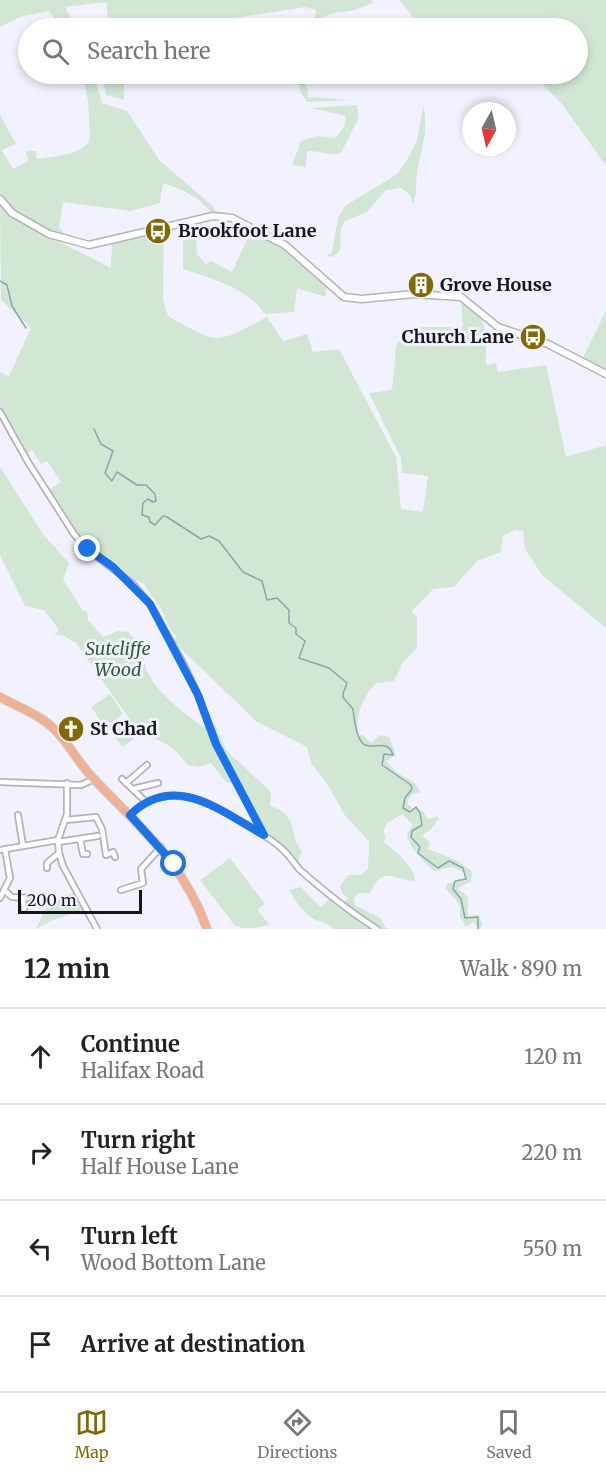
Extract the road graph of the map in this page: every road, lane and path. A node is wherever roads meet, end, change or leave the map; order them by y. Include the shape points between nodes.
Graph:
1 (0, 199) edge
2 (606, 374) edge
3 (0, 412) edge
4 (0, 697) edge
5 (147, 765) dead end
6 (94, 779) junction
7 (122, 779) dead end
8 (0, 782) edge
9 (67, 783) junction
10 (126, 783) junction
11 (158, 783) dead end
12 (133, 789) junction
13 (147, 803) junction
14 (18, 815) dead end
15 (130, 815) junction
16 (66, 820) junction
17 (264, 835) junction
18 (98, 836) dead end
19 (80, 839) junction
20 (58, 841) junction
21 (23, 846) junction
22 (161, 848) junction
23 (3, 849) edge
24 (59, 853) junction
25 (87, 854) dead end
26 (115, 857) dead end
27 (47, 868) dead end
28 (121, 890) dead end
29 (5, 891) junction
30 (0, 898) edge
31 (24, 909) dead end
32 (97, 929) edge
33 (207, 929) edge
34 (377, 929) edge

1 - 2 street via 12,213 49,234 88,245 224,216 285,245 344,297 461,297 498,327 548,344
3 - 17 street via 75,534 133,584 150,604
4 - 6 main road via 56,730
5 - 10 street
6 - 9 street via 81,784
6 - 15 main road
7 - 10 street
8 - 9 street
9 - 16 street
10 - 12 street
11 - 12 street
12 - 13 street
13 - 15 street
13 - 17 street via 173,795 203,800
14 - 21 street
15 - 22 main road
16 - 20 street
16 - 26 street via 96,817 106,855 113,852
17 - 34 street via 335,899
18 - 19 street
19 - 20 street
19 - 25 street via 83,855
20 - 21 street
20 - 24 street
21 - 23 street
22 - 28 street via 141,869 146,883
22 - 33 main road via 189,886
23 - 29 street via 10,878
24 - 27 street
24 - 32 street
29 - 30 street
29 - 31 street via 12,897 26,898

